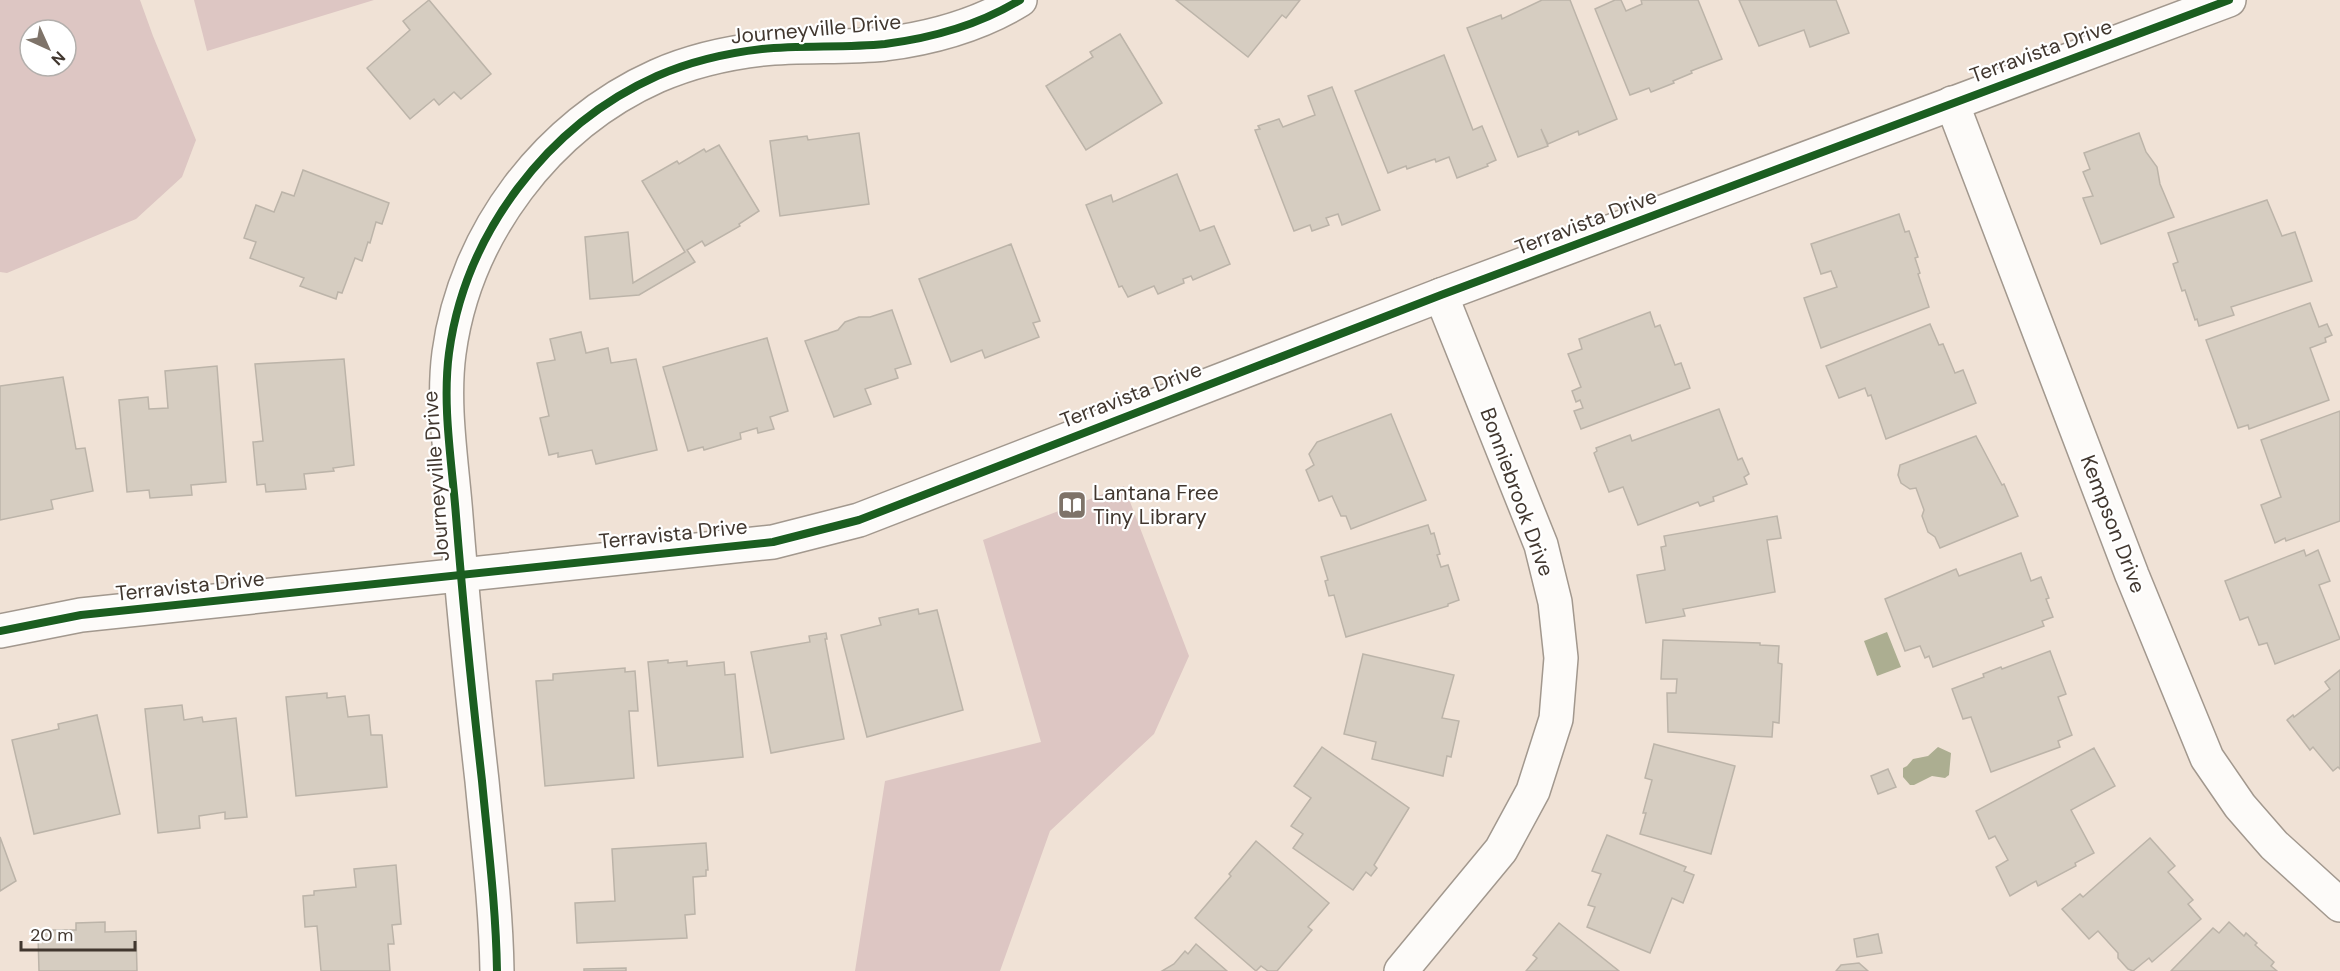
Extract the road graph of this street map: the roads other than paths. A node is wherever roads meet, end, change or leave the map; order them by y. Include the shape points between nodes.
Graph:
1 (1020, 0) edge
2 (2229, 0) edge
3 (1952, 103) junction
4 (1441, 295) junction
5 (461, 576) junction
6 (0, 631) edge
7 (2340, 905) edge
8 (497, 971) edge
9 (1401, 971) edge

1 - 5 street, Journeyville Drive via 1001,12 926,36 884,44 763,49 714,57 658,76 612,101 566,135 530,171 499,216 476,260 460,302 448,355
2 - 3 street, Terravista Drive
3 - 4 street, Terravista Drive
3 - 7 street, Kempson Drive via 2128,564 2207,758 2240,806 2274,845
4 - 5 street, Terravista Drive via 859,520 773,542
4 - 9 street, Bonniebrook Drive via 1541,545 1555,602 1561,658 1556,719 1533,791 1501,850
5 - 6 street, Terravista Drive via 81,615
5 - 8 street, Journeyville Drive via 490,858

